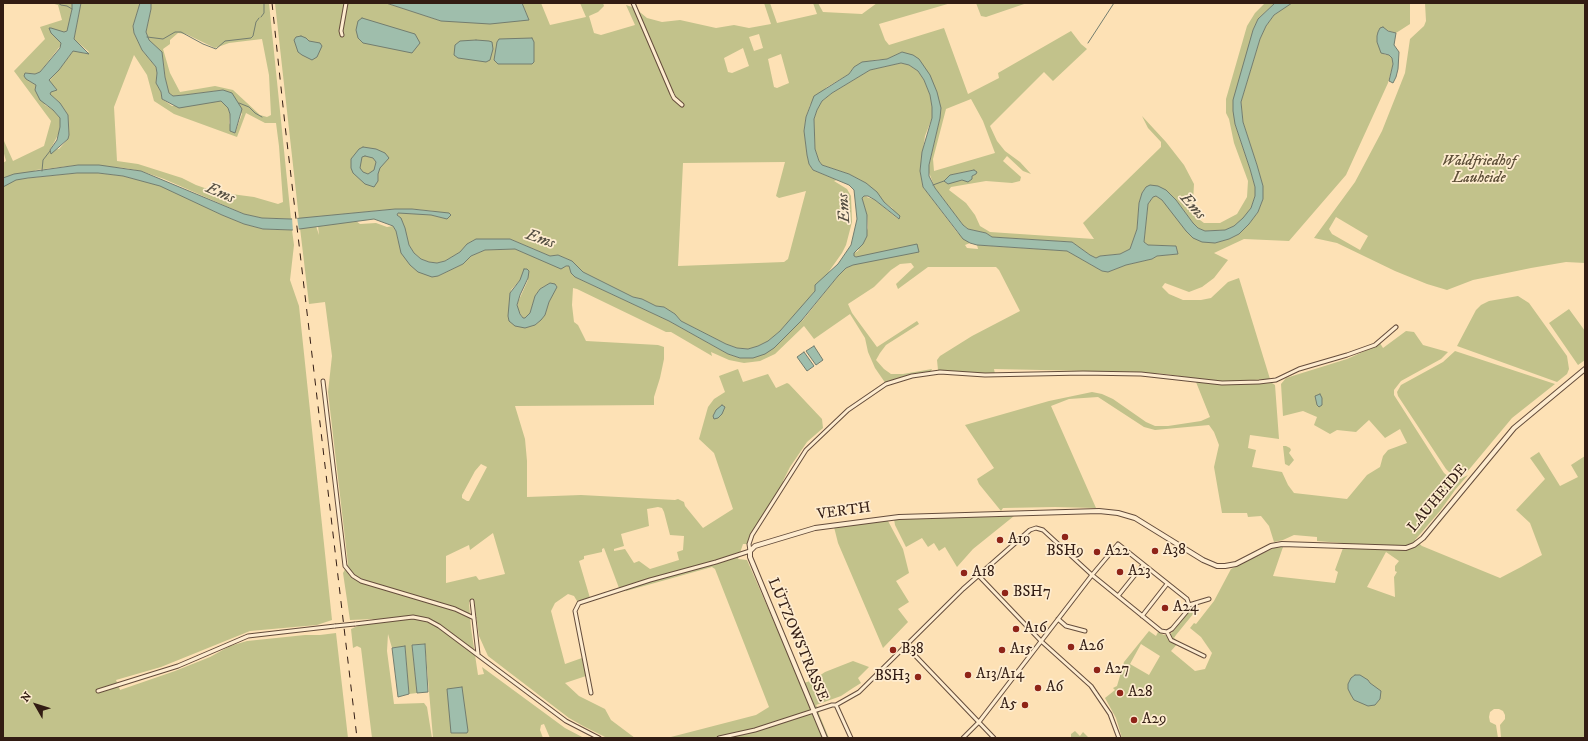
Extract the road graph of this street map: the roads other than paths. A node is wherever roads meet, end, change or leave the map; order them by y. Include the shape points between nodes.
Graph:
1 (346, 3) edge
2 (633, 3) edge
3 (342, 35) dead end
4 (682, 105) dead end
5 (1396, 328) dead end
6 (1585, 369) edge
7 (323, 381) dead end
8 (750, 551) junction
9 (1203, 560) joint
10 (1143, 565) junction
11 (978, 575) junction
12 (1092, 575) junction
13 (1167, 584) junction
14 (1118, 596) junction
15 (1210, 599) dead end
16 (472, 601) dead end
17 (1189, 605) junction
18 (1142, 616) junction
19 (474, 618) junction
20 (1058, 619) junction
21 (1085, 631) dead end
22 (1167, 632) junction
23 (1041, 641) junction
24 (906, 646) junction
25 (478, 654) junction
26 (1204, 656) dead end
27 (98, 691) dead end
28 (591, 692) dead end
29 (836, 704) junction
30 (813, 711) junction
31 (979, 722) junction
32 (599, 738) edge
33 (719, 738) edge
34 (825, 738) edge
35 (851, 738) edge
36 (963, 738) edge
37 (994, 738) edge
38 (1119, 738) edge

1 - 3 street
2 - 4 street via 672,94
5 - 8 street via 1375,345 1299,369 1276,380 1259,382 1222,383 1141,374 985,376 940,372 894,381 880,387 854,406 811,444 752,535
6 - 9 street, LAUHEIDE via 1514,428 1423,538 1414,545 1406,548 1282,544 1271,546 1243,562 1230,566 1217,566
7 - 19 street via 345,566 361,581 455,609
8 - 9 street, VERTH via 763,543 816,528 883,518 1108,511 1140,520
8 - 28 street, VERTH via 579,603 576,611
8 - 30 street, LÜTZOWSTRASSE via 750,557
10 - 12 street via 1118,544
10 - 13 street
10 - 14 street
11 - 12 street via 1030,530 1036,528 1043,530
11 - 23 street
11 - 24 street
12 - 14 street
12 - 20 street
13 - 17 street via 1187,599
13 - 18 street
14 - 18 street
15 - 17 street
16 - 19 street
17 - 22 street via 1188,610
18 - 22 street via 1161,631
19 - 25 street
20 - 21 street via 1066,626
20 - 23 street
22 - 26 street via 1171,640
23 - 31 street
23 - 38 street via 1101,698
24 - 29 street via 859,692
24 - 31 street
25 - 27 street, bridge via 439,626 419,618 404,617 248,636 178,666
25 - 32 street via 566,721
29 - 30 street
29 - 35 street
30 - 33 street via 755,730
30 - 34 street, LÜTZOWSTRASSE
31 - 36 street
31 - 37 street

